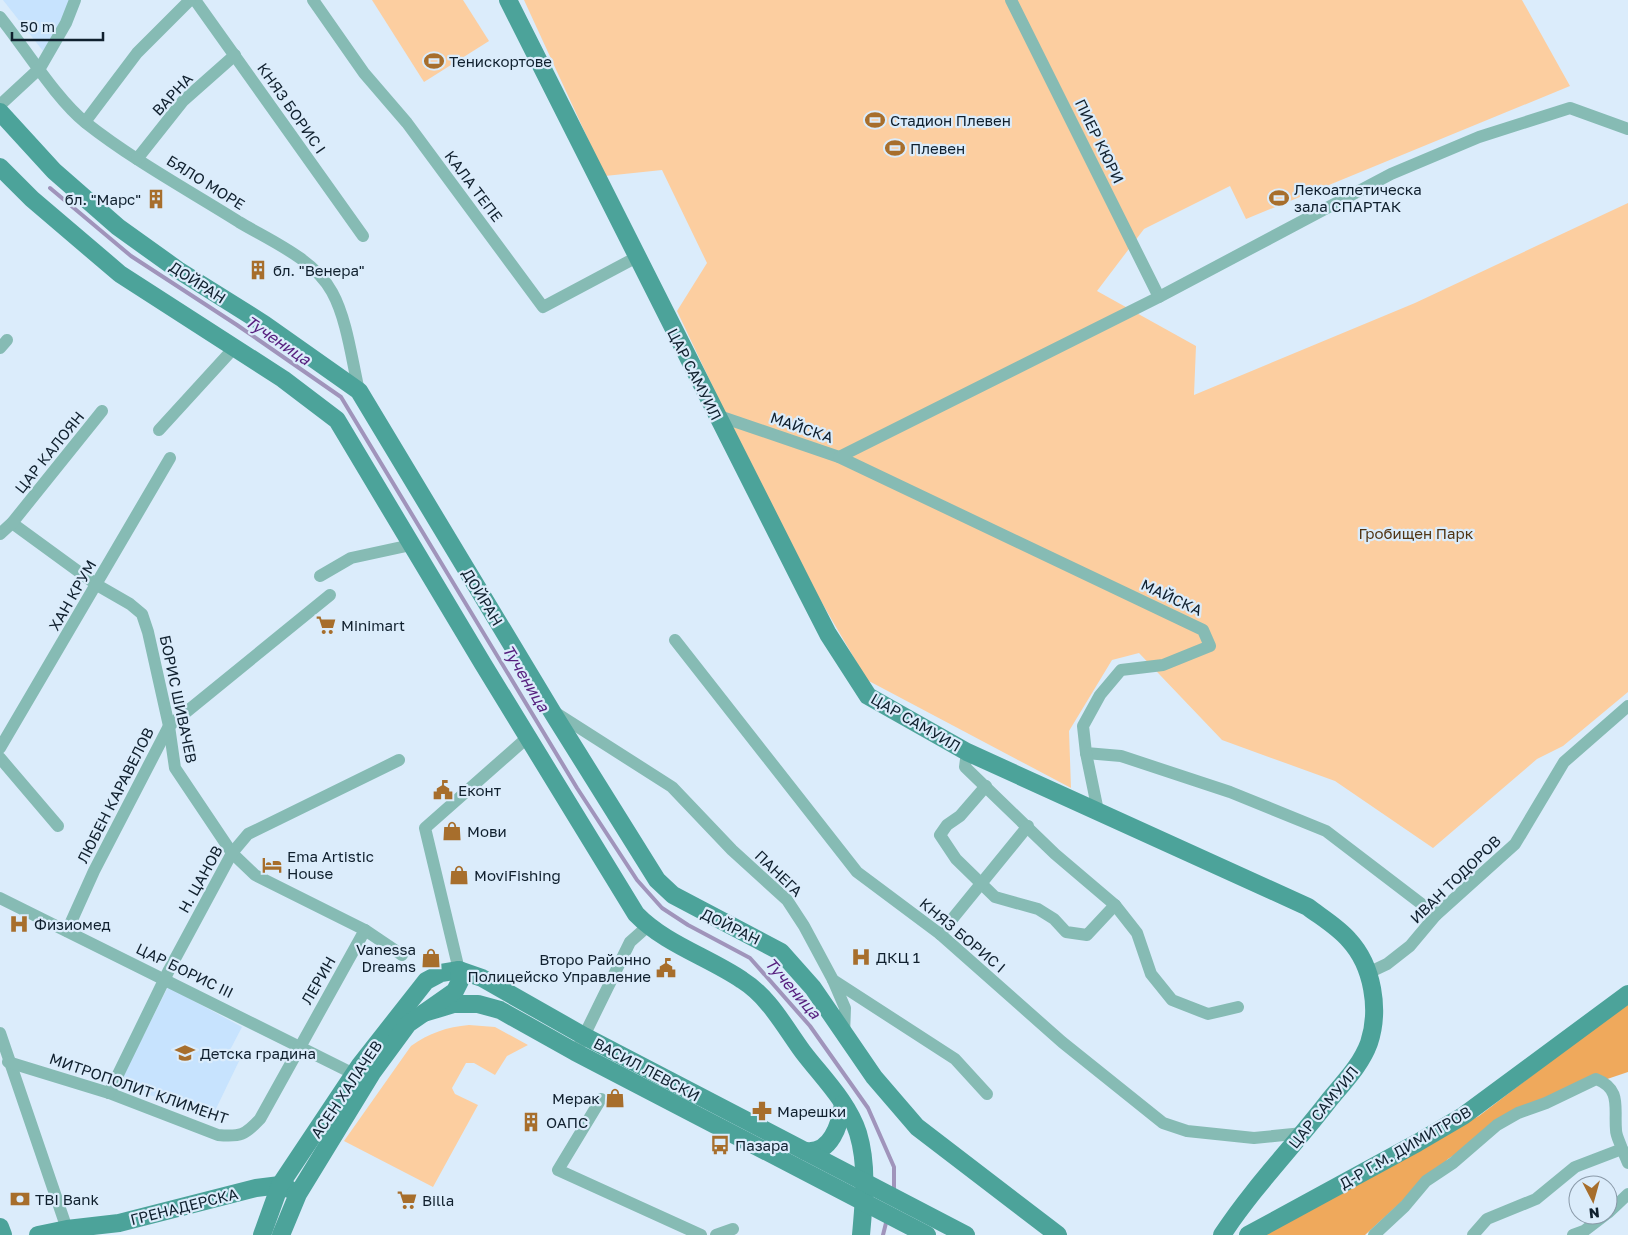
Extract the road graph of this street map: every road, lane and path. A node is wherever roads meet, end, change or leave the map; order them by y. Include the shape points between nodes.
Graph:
1 (75, 0) edge
2 (190, 0) edge
3 (195, 0) edge
4 (313, 0) edge
5 (508, 0) edge
6 (1011, 0) edge
7 (0, 17) edge
8 (235, 55) junction
9 (40, 68) junction
10 (0, 105) edge
11 (0, 112) edge
12 (84, 122) junction
13 (1628, 129) edge
14 (137, 159) junction
15 (0, 166) edge
16 (363, 236) dead end
17 (638, 257) junction
18 (1159, 297) junction
19 (234, 348) junction
20 (359, 391) junction
21 (102, 411) dead end
22 (716, 415) junction
23 (159, 430) dead end
24 (839, 457) junction
25 (170, 458) dead end
26 (12, 523) junction
27 (0, 534) edge
28 (411, 545) junction
29 (320, 576) dead end
30 (96, 585) junction
31 (330, 595) dead end
32 (675, 640) dead end
33 (1628, 706) edge
34 (551, 710) junction
35 (169, 726) junction
36 (528, 737) junction
37 (0, 748) edge
38 (967, 752) junction
39 (1086, 753) junction
40 (0, 758) edge
41 (399, 760) dead end
42 (986, 786) junction
43 (1098, 811) junction
44 (58, 826) dead end
45 (1028, 826) junction
46 (232, 853) junction
47 (982, 883) junction
48 (0, 898) edge
49 (1115, 905) junction
50 (1436, 915) junction
51 (648, 926) junction
52 (366, 930) junction
53 (67, 931) junction
54 (940, 934) junction
55 (402, 955) dead end
56 (458, 970) junction
57 (1368, 973) junction
58 (165, 978) junction
59 (833, 980) junction
60 (1628, 994) edge
61 (1238, 1007) dead end
62 (424, 1013) junction
63 (0, 1033) edge
64 (844, 1035) junction
65 (584, 1036) junction
66 (299, 1046) junction
67 (575, 1052) junction
68 (8, 1062) junction
69 (354, 1074) junction
70 (109, 1093) junction
71 (987, 1094) dead end
72 (600, 1099) dead end
73 (843, 1104) junction
74 (1304, 1133) junction
75 (1622, 1148) junction
76 (805, 1151) junction
77 (1628, 1163) edge
78 (865, 1182) junction
79 (280, 1185) junction
80 (298, 1194) junction
81 (1628, 1194) edge
82 (864, 1202) junction
83 (886, 1203) junction
84 (1618, 1204) edge
85 (914, 1218) junction
86 (1592, 1225) edge
87 (0, 1227) edge
88 (67, 1229) junction
89 (733, 1229) dead end
90 (3, 1235) edge
91 (38, 1235) edge
92 (262, 1235) edge
93 (281, 1235) edge
94 (701, 1235) edge
95 (716, 1235) edge
96 (861, 1235) edge
97 (927, 1235) edge
98 (966, 1235) edge
99 (1058, 1235) edge
100 (1222, 1235) edge
101 (1248, 1235) edge
102 (1374, 1235) edge
103 (1474, 1235) edge
104 (1573, 1235) edge

1 - 9 street via 66,23
2 - 12 street via 138,53
3 - 8 street, КНЯЗ БОРИС I
4 - 17 street, КАЛА ТЕПЕ via 364,73 412,130 543,307
5 - 17 street, ЦАР САМУИЛ
6 - 18 street, ПИЕР КЮРИ
7 - 9 street, БЯЛО МОРЕ
8 - 14 street, ВАРНА via 183,101
8 - 16 street, КНЯЗ БОРИС I
9 - 10 street
9 - 12 street, БЯЛО МОРЕ
11 - 20 street, ДОЙРАН via 54,170 118,227
12 - 14 street, БЯЛО МОРЕ
13 - 18 street via 1570,108 1479,136 1391,174
14 - 20 street, БЯЛО МОРЕ via 292,254 319,275 332,292 341,316
15 - 19 street via 32,199 120,274
17 - 22 street, ЦАР САМУИЛ
18 - 24 street
19 - 23 street
19 - 28 street via 283,378 338,420
20 - 34 street, ДОЙРАН
21 - 26 street, ЦАР КАЛОЯН
22 - 24 street, МАЙСКА
22 - 38 street, ЦАР САМУИЛ via 828,634 861,688 868,696
24 - 39 street, МАЙСКА via 1204,630 1210,646 1163,665 1120,670 1100,695 1083,726
25 - 30 street, ХАН КРУМ
26 - 27 street, ЦАР КАЛОЯН
26 - 30 street, БОРИС ШИВАЧЕВ
28 - 29 street via 351,558
28 - 36 street
30 - 35 street, БОРИС ШИВАЧЕВ via 142,614
30 - 37 street, ХАН КРУМ
31 - 35 street, ЛЮБЕН КАРАВЕЛОВ
32 - 54 street, КНЯЗ БОРИС I via 856,872
33 - 50 street, ИВАН ТОДОРОВ via 1564,762 1515,844
34 - 59 street, ПАНЕГА via 672,787 732,850 788,900
34 - 64 street, ДОЙРАН via 658,880 673,895 781,952 813,988
35 - 46 street, БОРИС ШИВАЧЕВ via 174,768
35 - 53 street, ЛЮБЕН КАРАВЕЛОВ via 94,871
36 - 51 street via 636,914
36 - 56 street via 425,828
38 - 42 street via 965,767
38 - 43 street, ЦАР САМУИЛ
39 - 43 street
39 - 50 street via 1130,759 1230,792 1326,831
40 - 44 street
41 - 46 street, Н. ЦАНОВ via 248,834
42 - 45 street
42 - 47 street via 940,836 956,859
43 - 57 street, ЦАР САМУИЛ via 1308,907 1350,940
45 - 47 street
45 - 49 street via 1055,854
46 - 52 street, БОРИС ШИВАЧЕВ via 255,875
46 - 58 street, Н. ЦАНОВ
47 - 49 street via 995,897 1038,909 1066,932 1087,935
47 - 54 street
48 - 53 street, ЦАР БОРИС III
49 - 61 street via 1137,933 1151,974 1172,1000 1208,1014
50 - 57 street, ИВАН ТОДОРОВ via 1404,951
51 - 65 street via 630,942
51 - 73 street via 754,988
52 - 55 street, БОРИС ШИВАЧЕВ
52 - 66 street, ЛЕРИН
53 - 58 street, ЦАР БОРИС III
54 - 74 street, КНЯЗ БОРИС I via 1062,1042 1163,1123 1187,1131 1254,1138
56 - 62 street, АСЕН ХАЛАЧЕВ via 459,986
56 - 65 street, ВАСИЛ ЛЕВСКИ via 473,973
56 - 69 street, АСЕН ХАЛАЧЕВ via 433,976 419,988
57 - 74 street, ЦАР САМУИЛ via 1374,1013 1369,1043 1356,1067
58 - 66 street, ЦАР БОРИС III
58 - 70 street, Н. ЦАНОВ
59 - 64 street via 845,1008
59 - 71 street, ПАНЕГА via 955,1059
60 - 101 street, Д-Р Г.М. ДИМИТРОВ via 1462,1116
62 - 67 street, ВАСИЛ ЛЕВСКИ via 454,1004 490,1006
62 - 80 street, АСЕН ХАЛАЧЕВ via 401,1032 372,1073
63 - 68 street
64 - 99 street, ДОЙРАН via 917,1127
65 - 67 street
65 - 76 street, ВАСИЛ ЛЕВСКИ
66 - 69 street, ЦАР БОРИС III
66 - 70 street, МИТРОПОЛИТ КЛИМЕНТ via 260,1119 246,1134 218,1135
67 - 82 street, ВАСИЛ ЛЕВСКИ
68 - 70 street, МИТРОПОЛИТ КЛИМЕНТ
68 - 88 street
69 - 79 street, АСЕН ХАЛАЧЕВ
72 - 94 street via 558,1170
73 - 76 street via 840,1121 831,1139 817,1151
73 - 78 street via 858,1133
74 - 100 street, ЦАР САМУИЛ via 1246,1198
75 - 77 street
75 - 102 street via 1616,1132 1615,1094 1605,1082 1596,1079 1497,1125 1453,1163 1426,1180 1405,1206
75 - 103 street via 1575,1167 1536,1199 1487,1218
76 - 78 street, ВАСИЛ ЛЕВСКИ
78 - 82 street
78 - 83 street, ВАСИЛ ЛЕВСКИ
79 - 80 street
79 - 88 street, ГРЕНАДЕРСКА via 119,1222
79 - 92 street, АСЕН ХАЛАЧЕВ
80 - 93 street, АСЕН ХАЛАЧЕВ
81 - 84 street
82 - 83 street, ВАСИЛ ЛЕВСКИ
82 - 96 street
83 - 85 street, ВАСИЛ ЛЕВСКИ
85 - 97 street, ВАСИЛ ЛЕВСКИ
85 - 98 street, ВАСИЛ ЛЕВСКИ
86 - 104 street
87 - 90 street
88 - 91 street, ГРЕНАДЕРСКА
89 - 95 street

